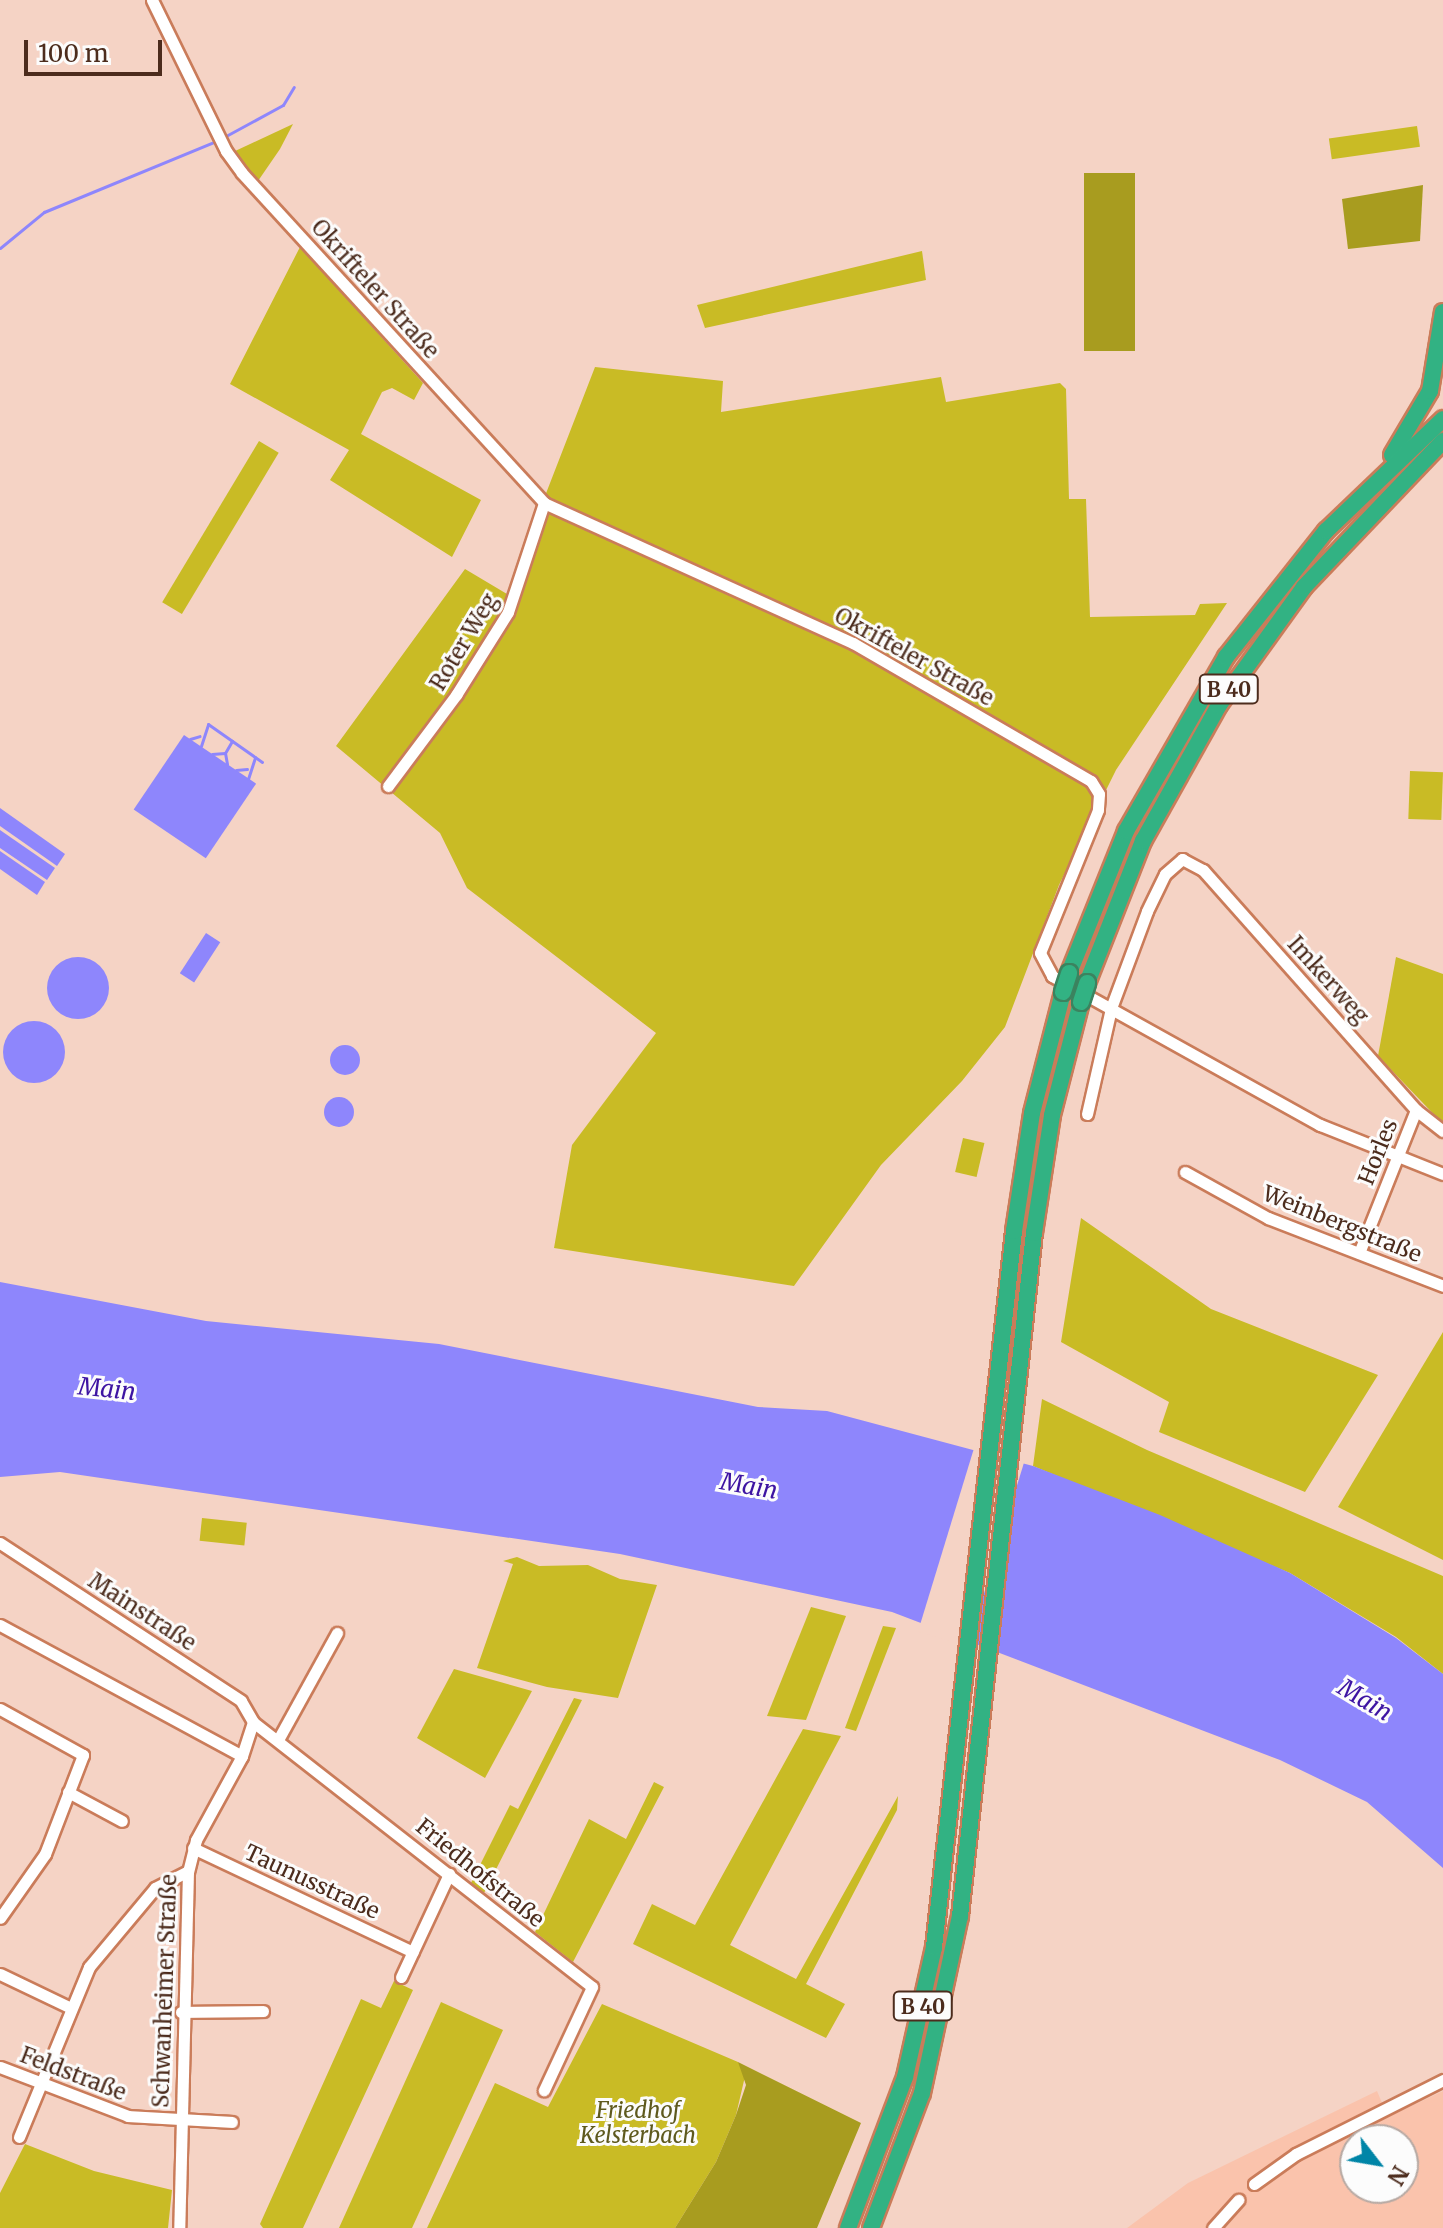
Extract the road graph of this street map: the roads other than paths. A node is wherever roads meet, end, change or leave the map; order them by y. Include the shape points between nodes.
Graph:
1 (152, 0) edge
2 (1443, 312) edge
3 (1443, 419) edge
4 (1443, 441) edge
5 (1367, 489) junction
6 (544, 503) junction
7 (388, 786) dead end
8 (1111, 1008) junction
9 (1416, 1110) junction
10 (1087, 1114) dead end
11 (1443, 1131) edge
12 (1397, 1156) junction
13 (1185, 1172) dead end
14 (1443, 1174) edge
15 (1359, 1253) junction
16 (1443, 1286) edge
17 (0, 1543) edge
18 (0, 1625) edge
19 (337, 1633) dead end
20 (0, 1709) edge
21 (253, 1722) junction
22 (279, 1738) junction
23 (242, 1756) junction
24 (68, 1792) junction
25 (122, 1821) dead end
26 (193, 1848) junction
27 (188, 1871) junction
28 (449, 1874) junction
29 (0, 1918) edge
30 (413, 1952) junction
31 (0, 1974) edge
32 (401, 1977) dead end
33 (71, 2008) junction
34 (263, 2011) dead end
35 (181, 2012) junction
36 (0, 2067) edge
37 (1443, 2080) edge
38 (41, 2083) junction
39 (544, 2090) dead end
40 (180, 2121) junction
41 (232, 2122) dead end
42 (19, 2137) dead end
43 (1254, 2184) dead end
44 (1238, 2200) dead end
45 (179, 2228) edge
46 (848, 2228) edge
47 (871, 2228) edge
48 (1213, 2228) edge

1 - 6 street, Okrifteler Straße via 242,173
2 - 5 highway via 1439,357 1423,407
3 - 5 highway, B 40
4 - 47 highway, B 40, bridge via 1304,587 1219,705 1143,841 1087,983 1052,1115 1022,1334 976,1778 943,2010 913,2122
5 - 46 highway, B 40, bridge via 1288,574 1201,694 1126,831 1063,992 1025,1151 934,1947 913,2047 884,2140
6 - 7 street, Roter Weg via 508,612 456,695
6 - 8 street, Okrifteler Straße via 853,643 1091,781 1099,794 1098,810 1040,953 1052,976
8 - 9 street, Imkerweg via 1147,911 1165,874 1182,859 1203,870
8 - 10 street
8 - 12 street, Okrifteler Straße via 1320,1125
9 - 11 street, Imkerweg
9 - 12 street, Horles
12 - 14 street, Okrifteler Straße
12 - 15 street, Horles
13 - 15 street, Weinbergstraße via 1268,1218
15 - 16 street, Weinbergstraße
17 - 21 street, Mainstraße via 241,1701
18 - 23 street
19 - 22 street
20 - 24 street via 83,1755
21 - 22 street, Friedhofstraße
21 - 23 street, Schwanheimer Straße
22 - 28 street, Friedhofstraße
23 - 26 street, Schwanheimer Straße
24 - 25 street
24 - 29 street via 62,1820 45,1854
26 - 27 street, Schwanheimer Straße
26 - 30 street, Taunusstraße
27 - 33 street via 155,1888 89,1967
27 - 35 street, Schwanheimer Straße
28 - 30 street
28 - 39 street, Friedhofstraße via 592,1987
30 - 32 street
31 - 33 street
33 - 38 street
34 - 35 street
35 - 40 street, Schwanheimer Straße
36 - 38 street, Feldstraße
37 - 43 street via 1296,2154
38 - 40 street, Feldstraße via 115,2113
38 - 42 street
40 - 41 street, Feldstraße
40 - 45 street, Schwanheimer Straße
44 - 48 street

